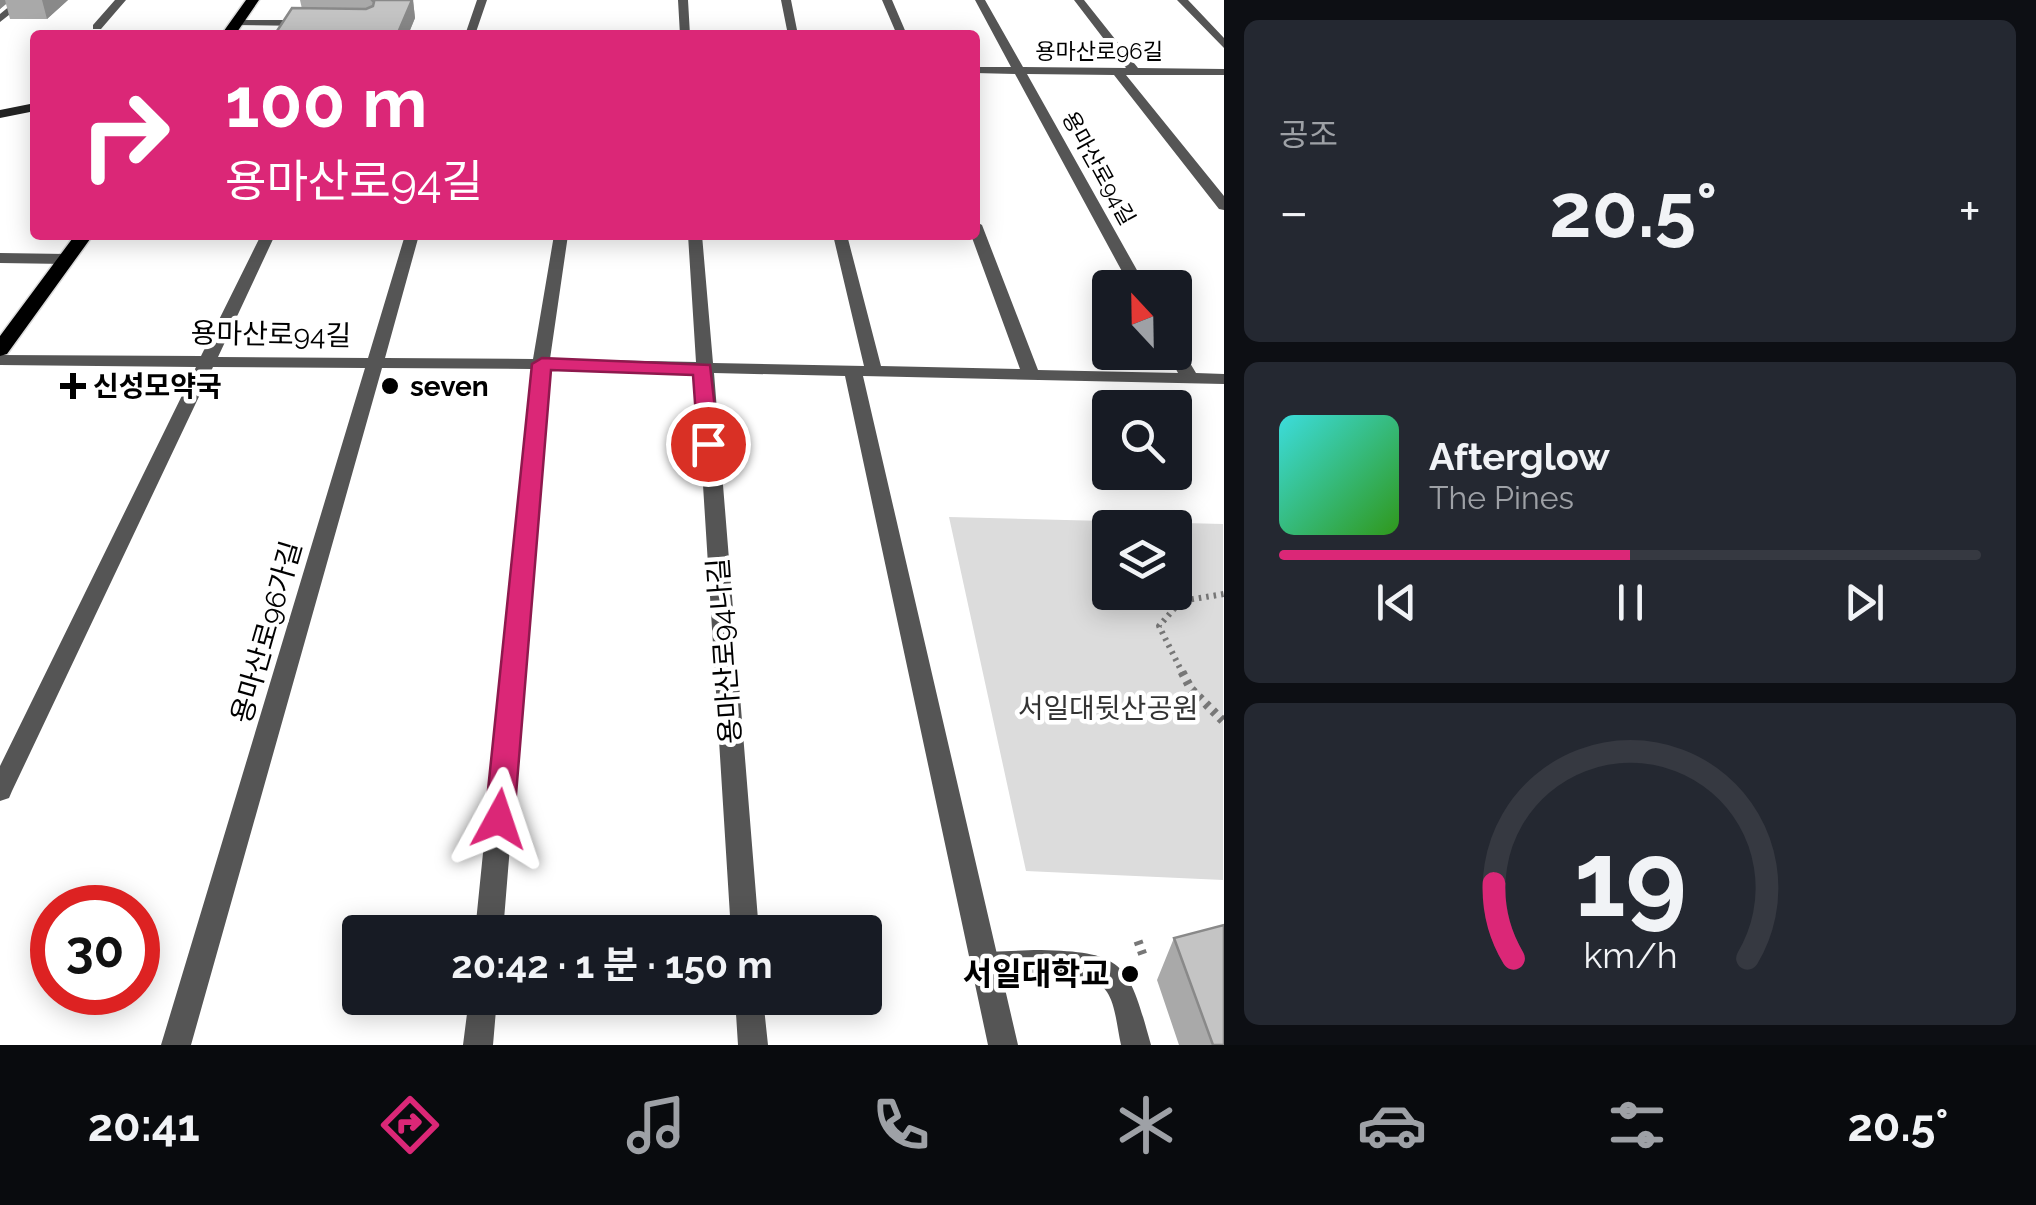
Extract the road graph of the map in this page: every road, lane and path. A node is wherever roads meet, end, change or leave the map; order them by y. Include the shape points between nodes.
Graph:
1 (23, 0) edge
2 (122, 0) edge
3 (252, 0) edge
4 (482, 0) edge
5 (683, 0) edge
6 (786, 0) edge
7 (887, 0) edge
8 (980, 0) edge
9 (1078, 0) edge
10 (1182, 0) edge
11 (3, 15) edge
12 (317, 24) edge
13 (97, 27) dead end
14 (232, 29) edge
15 (472, 30) edge
16 (684, 30) edge
17 (792, 30) edge
18 (900, 30) edge
19 (1224, 45) edge
20 (980, 70) edge
21 (1019, 70) junction
22 (1117, 71) junction
23 (1135, 72) junction
24 (1224, 72) edge
25 (30, 107) edge
26 (0, 114) edge
27 (1224, 206) edge
28 (980, 238) edge
29 (80, 240) edge
30 (266, 240) edge
31 (411, 240) edge
32 (559, 240) edge
33 (695, 240) edge
34 (841, 240) edge
35 (0, 258) edge
36 (66, 259) junction
37 (1130, 270) edge
38 (0, 350) edge
39 (0, 360) edge
40 (209, 361) junction
41 (376, 362) junction
42 (542, 364) junction
43 (703, 369) junction
44 (1185, 370) edge
45 (863, 371) junction
46 (1031, 375) junction
47 (1190, 378) junction
48 (1224, 379) edge
49 (1224, 594) edge
50 (1224, 722) edge
51 (0, 791) edge
52 (490, 915) edge
53 (743, 915) edge
54 (985, 964) junction
55 (481, 1015) edge
56 (750, 1015) edge
57 (176, 1045) edge
58 (478, 1045) edge
59 (753, 1045) edge
60 (1003, 1045) edge
61 (1136, 1045) edge

1 - 11 street
2 - 13 street
3 - 14 main road
4 - 15 street
5 - 16 street
6 - 17 street
7 - 18 street
8 - 21 street, 용마산로94길
9 - 23 street
10 - 19 street
12 - 14 street
20 - 21 street, 용마산로96길
21 - 22 street, 용마산로96길
21 - 37 street, 용마산로94길
22 - 23 street, 용마산로96길
22 - 27 street
23 - 24 street, 용마산로96길
25 - 26 main road
28 - 46 street
29 - 36 main road
30 - 40 street
31 - 41 street, 용마산로96가길
32 - 42 street
33 - 43 street
34 - 45 street
35 - 36 street
36 - 38 main road
39 - 40 street, 용마산로94길
40 - 41 street, 용마산로94길
40 - 51 street
41 - 42 street, 용마산로94길
41 - 57 street, 용마산로96가길
42 - 43 street, 용마산로94길
42 - 52 street
43 - 45 street, 용마산로94길
43 - 53 street, 용마산로94나길
44 - 47 street
45 - 46 street, 용마산로94길
45 - 54 street
46 - 47 street, 용마산로94길
47 - 48 street, 용마산로94길
49 - 50 path via 1181,601 1159,626 1191,689
54 - 60 street
54 - 61 street via 1086,965 1106,972 1120,988
55 - 58 street
56 - 59 street

